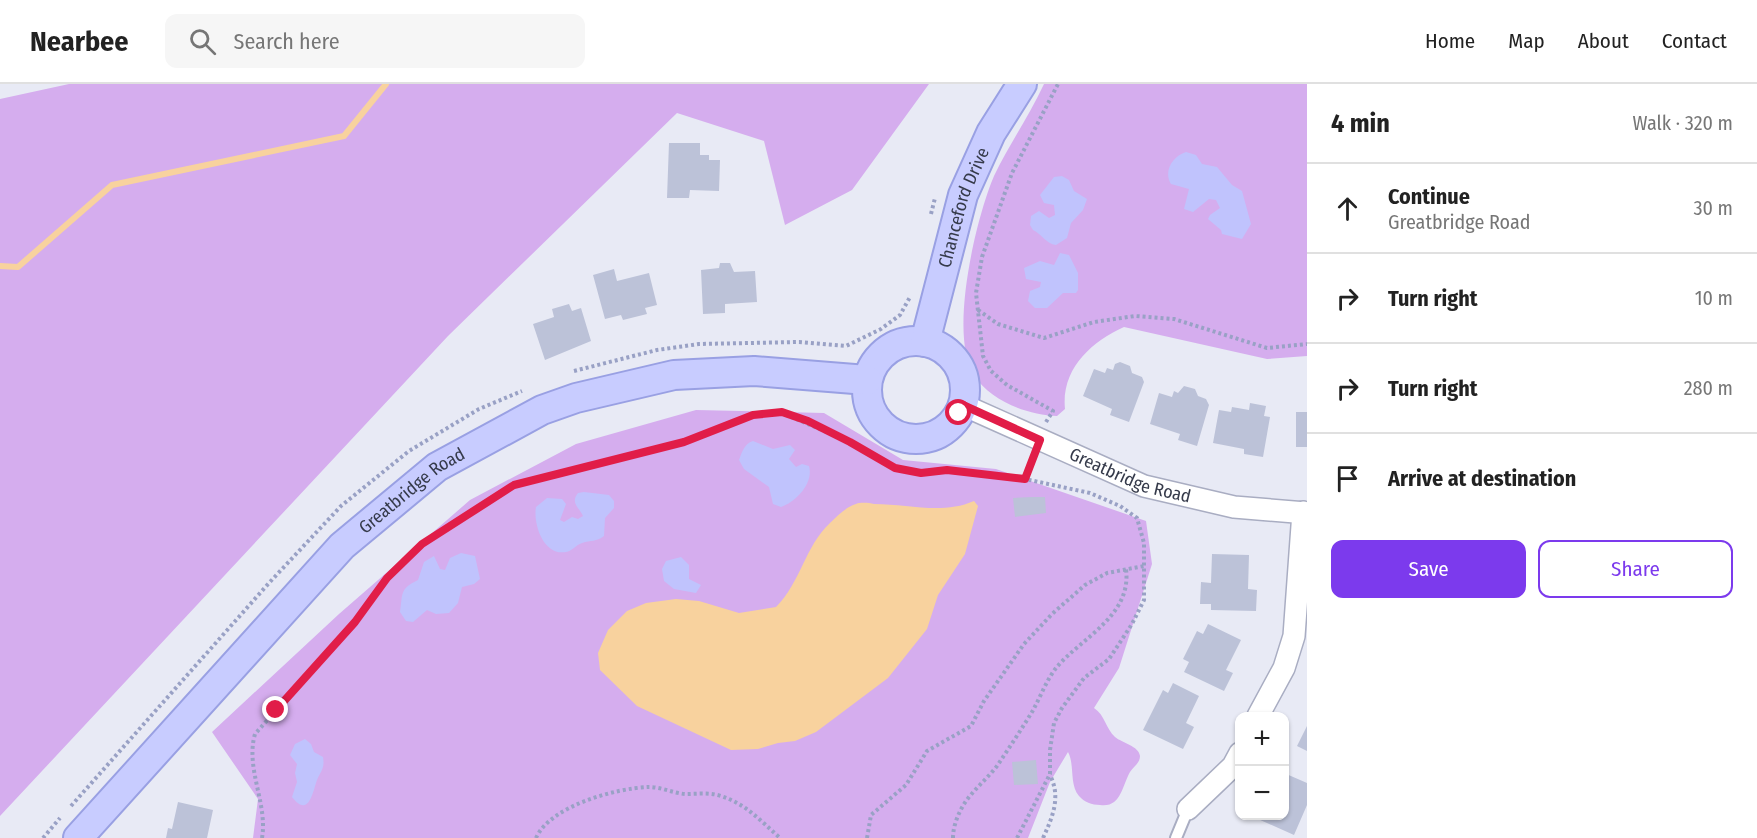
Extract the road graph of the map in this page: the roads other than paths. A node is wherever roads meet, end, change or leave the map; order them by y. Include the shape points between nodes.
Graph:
1 (1022, 84) edge
2 (925, 342) junction
3 (867, 380) junction
4 (963, 405) junction
5 (1305, 512) edge
6 (1261, 712) edge
7 (1235, 762) edge
8 (1188, 809) joint
9 (78, 838) edge
10 (1176, 838) edge

1 - 2 street, Chanceford Drive via 991,133 963,195
2 - 3 street via 911,341 889,349 873,366
2 - 4 street via 942,349 954,360 965,388
3 - 4 street via 869,406 882,426 897,436 934,436 948,427
3 - 9 street, Greatbridge Road via 754,371 674,375 576,398 542,411 437,466 342,546
4 - 5 street, Greatbridge Road via 1144,486 1234,507
5 - 6 street via 1294,636 1284,668
7 - 8 street
8 - 10 lane

